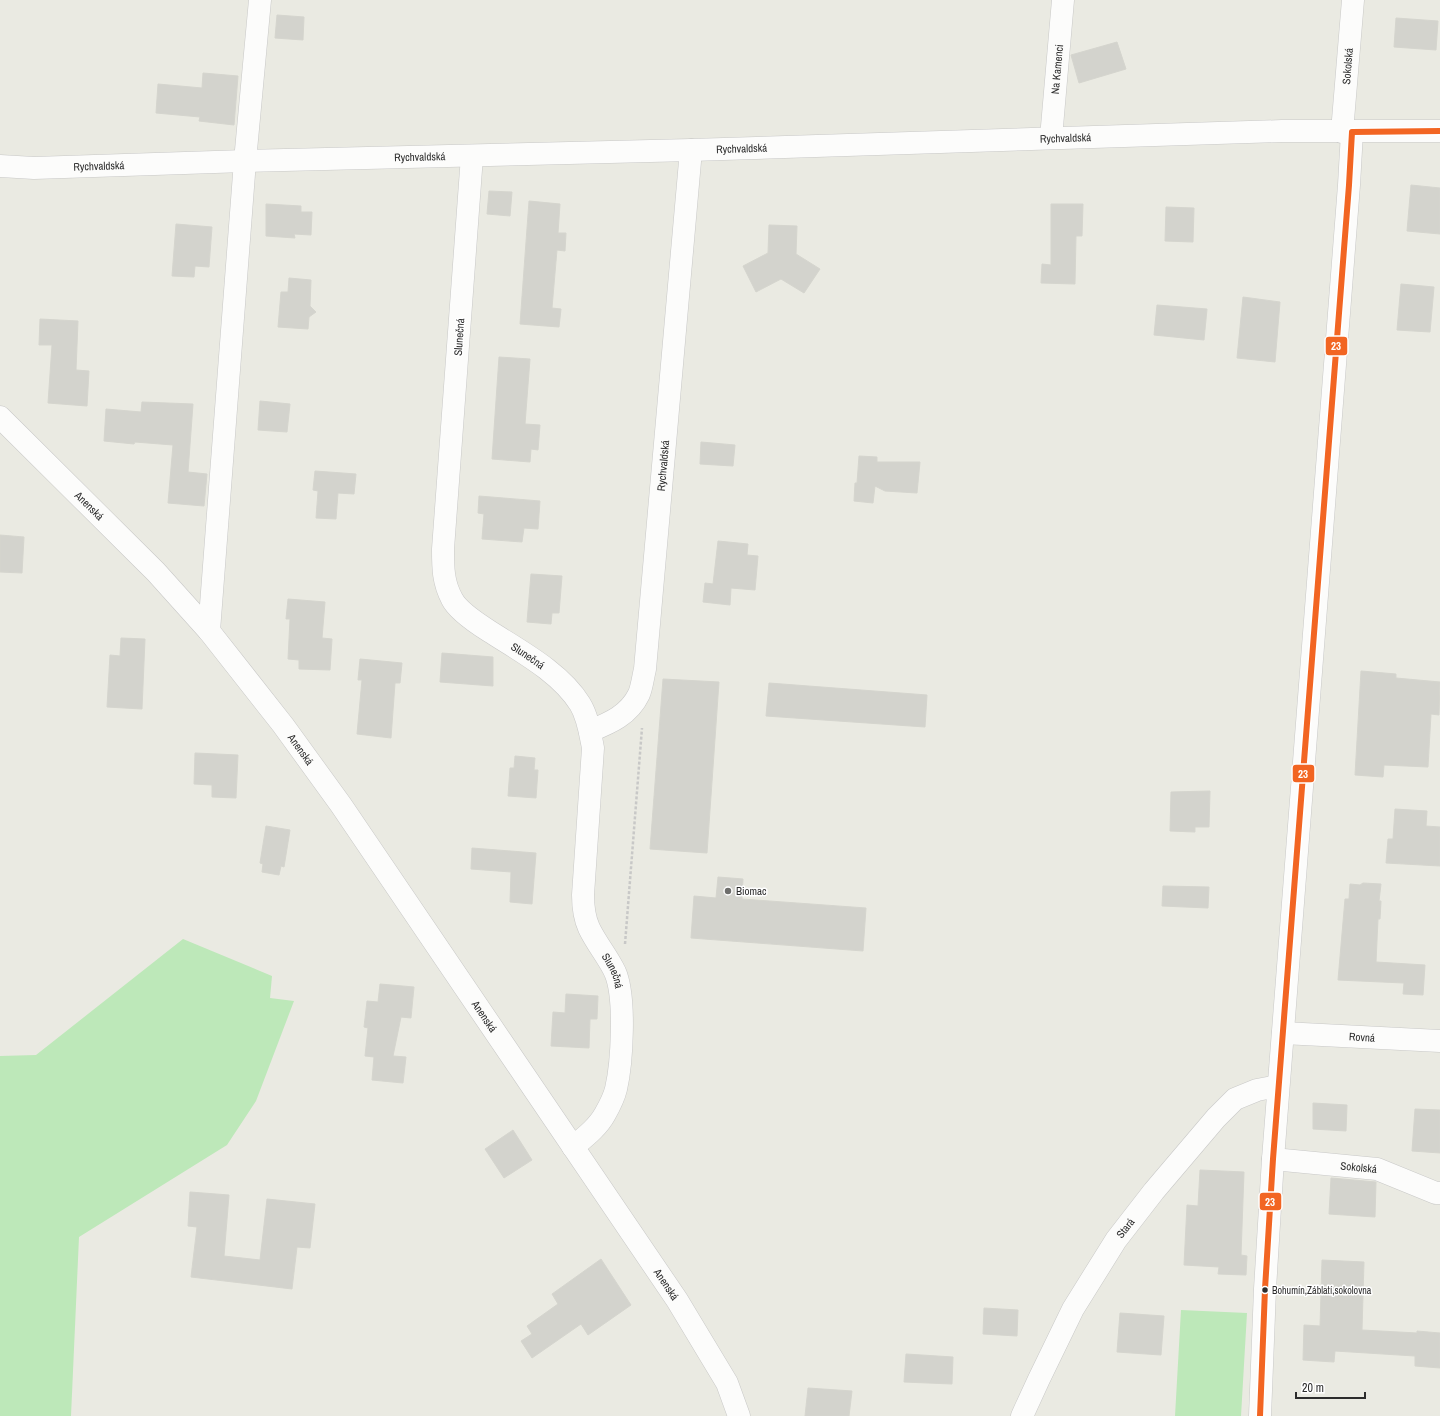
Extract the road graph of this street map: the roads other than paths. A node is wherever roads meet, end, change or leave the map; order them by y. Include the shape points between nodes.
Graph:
1 (260, 0) edge
2 (1064, 0) edge
3 (1353, 0) edge
4 (1440, 131) edge
5 (1347, 132) junction
6 (1051, 138) junction
7 (691, 150) junction
8 (472, 156) junction
9 (245, 161) junction
10 (0, 166) edge
11 (0, 417) edge
12 (209, 631) junction
13 (590, 731) junction
14 (1283, 1033) junction
15 (1440, 1041) edge
16 (1278, 1086) junction
17 (573, 1146) junction
18 (1273, 1159) junction
19 (1440, 1194) edge
20 (739, 1416) edge
21 (1022, 1416) edge
22 (1260, 1416) edge

1 - 9 street
2 - 6 street, Na Kamenci
3 - 5 street, Sokolská
4 - 5 street, Rychvaldská
5 - 6 street, Rychvaldská via 1282,131
5 - 14 street, Sokolská via 1349,193
6 - 7 street, Rychvaldská
7 - 8 street, Rychvaldská
7 - 13 street, Rychvaldská via 645,669 639,694 626,712
8 - 9 street, Rychvaldská
8 - 13 street, Slunečná via 443,549 444,577 452,601 472,620 537,662 567,687 580,705
9 - 10 street, Rychvaldská via 34,168
9 - 12 street
11 - 12 street, Anenská via 156,572
12 - 17 street, Anenská via 283,725 341,805
13 - 17 street, Slunečná via 592,748 584,912 589,927 616,973 621,997 620,1067 616,1091 605,1115
14 - 15 street, Rovná
14 - 16 street, Sokolská
16 - 18 street, Sokolská
16 - 21 street, Stará via 1257,1090 1235,1099 1149,1197 1116,1240 1073,1309
17 - 20 street, Anenská via 677,1300 727,1383
18 - 19 street, Sokolská via 1377,1169
18 - 22 street, Sokolská

